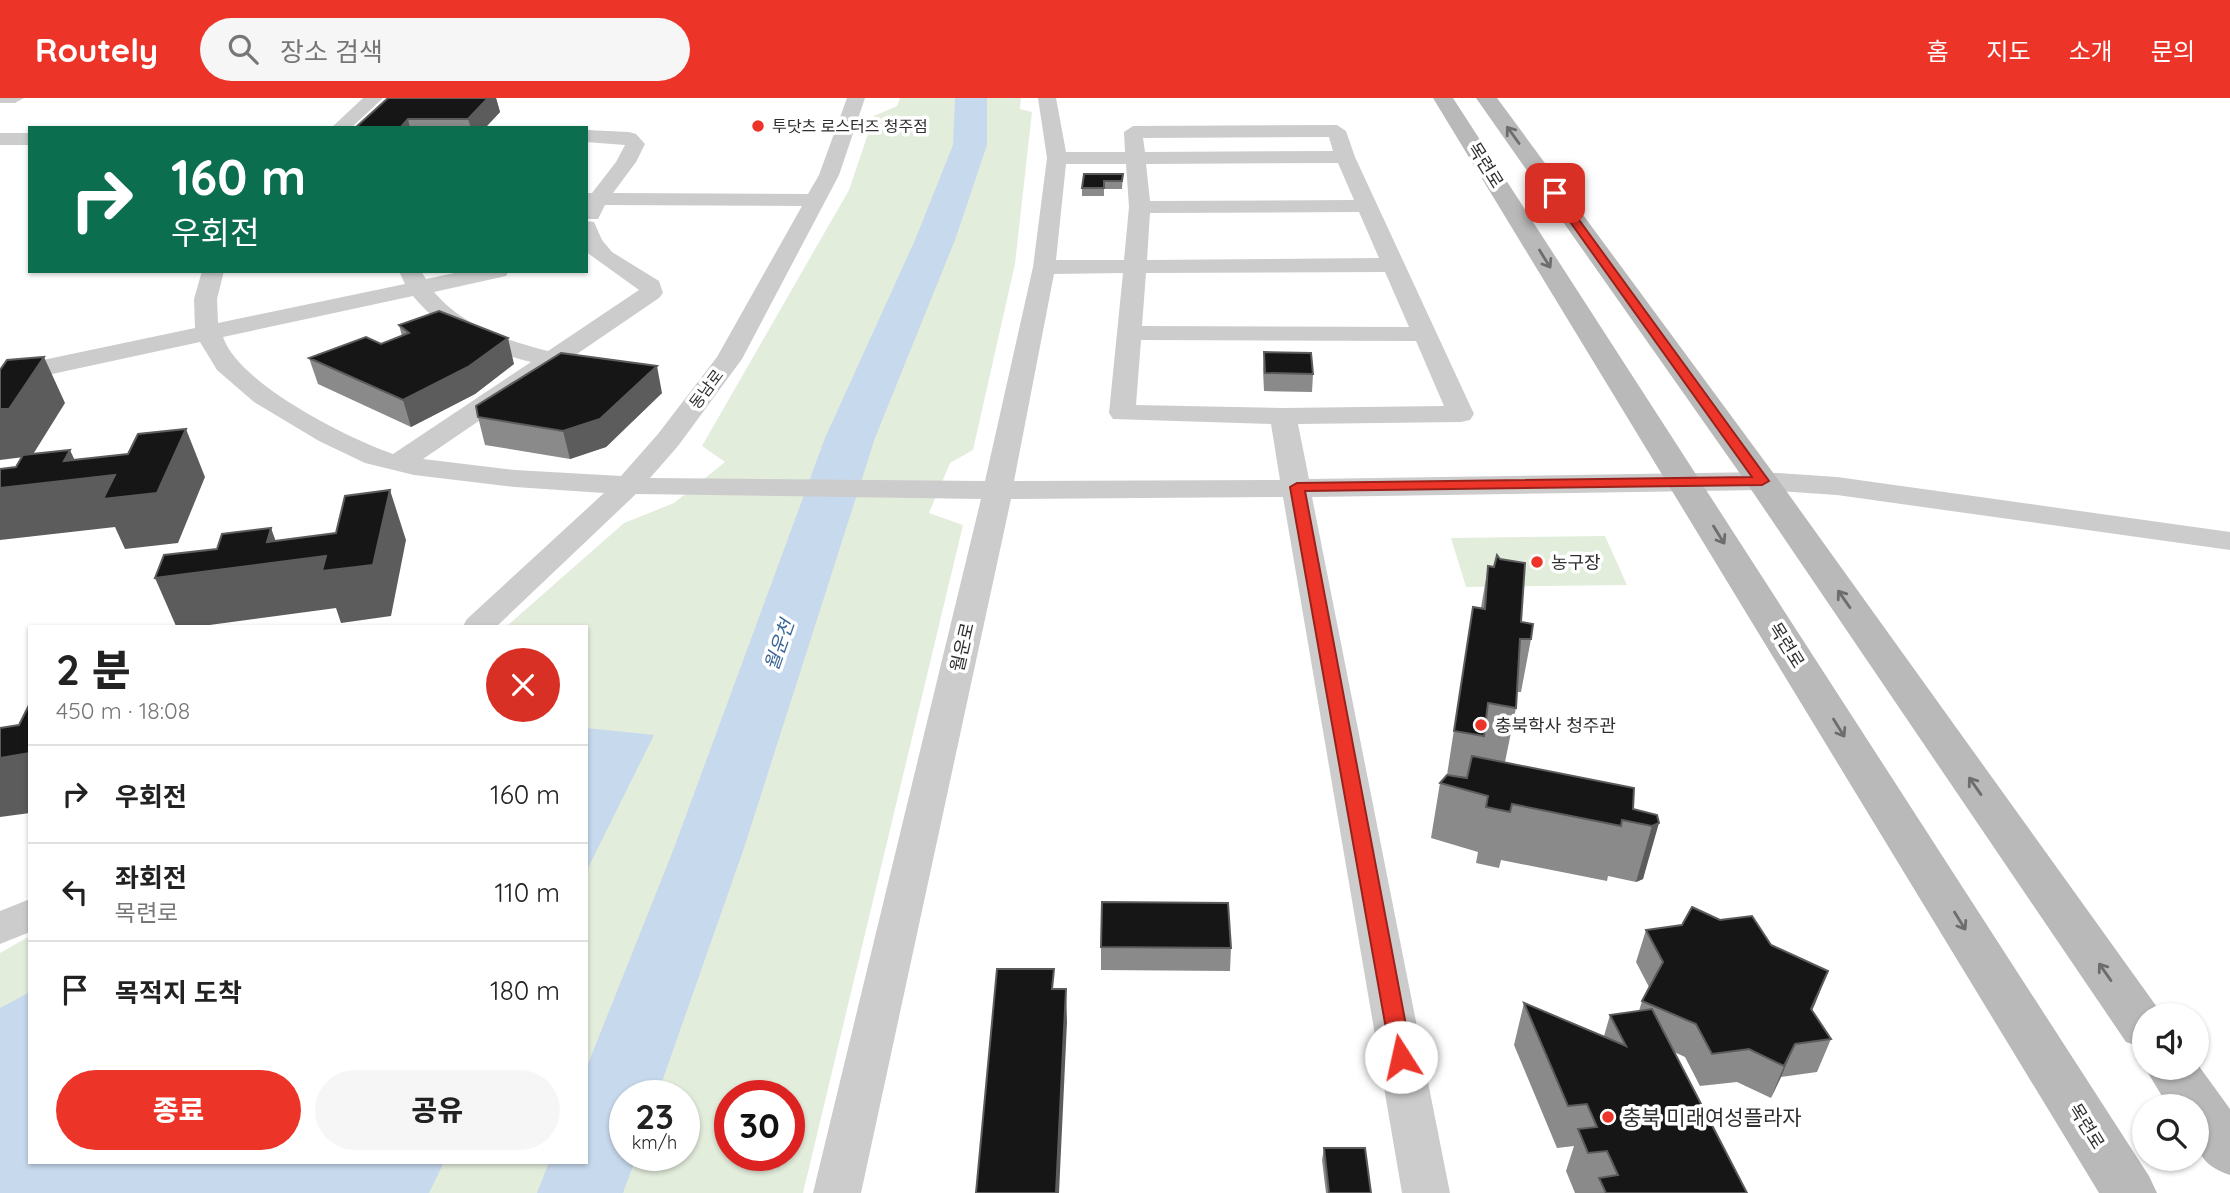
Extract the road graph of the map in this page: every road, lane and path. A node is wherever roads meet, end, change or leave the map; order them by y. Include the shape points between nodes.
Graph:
1 (0, 98) edge
2 (15, 98) edge
3 (374, 98) edge
4 (856, 98) edge
5 (1046, 98) edge
6 (1443, 98) edge
7 (1486, 98) edge
8 (343, 126) edge
9 (588, 136) edge
10 (0, 139) edge
11 (28, 139) edge
12 (1057, 158) junction
13 (1137, 158) junction
14 (591, 200) edge
15 (815, 200) junction
16 (1367, 206) junction
17 (1140, 207) junction
18 (589, 238) edge
19 (1394, 265) junction
20 (1044, 267) junction
21 (1136, 267) junction
22 (212, 273) edge
23 (479, 273) edge
24 (414, 280) edge
25 (209, 331) junction
26 (1130, 333) junction
27 (1425, 334) junction
28 (553, 360) junction
29 (43, 368) dead end
30 (1283, 416) junction
31 (397, 464) junction
32 (1762, 481) junction
33 (1686, 482) junction
34 (627, 487) junction
35 (1297, 487) junction
36 (998, 490) junction
37 (2230, 541) edge
38 (480, 625) edge
39 (28, 915) edge
40 (0, 929) edge
41 (2132, 1011) edge
42 (2179, 1080) edge
43 (2230, 1152) edge
44 (837, 1193) edge
45 (1426, 1193) edge
46 (2129, 1193) edge

1 - 2 street
3 - 8 street
4 - 15 street, 동남로 via 829,175
5 - 12 street, 월운로
6 -> 33 street, 목련로
32 -> 7 street
9 - 14 street via 629,138 635,144
10 - 11 street
12 - 13 street
12 - 20 street, 월운로
13 - 16 street via 1345,157
13 - 17 street
14 - 15 street
14 - 18 street
15 - 34 street, 동남로 via 729,359
16 - 17 street
16 - 19 street
17 - 21 street
18 - 28 street via 620,268 651,286 651,293
19 - 21 street
19 - 27 street
20 - 21 street
20 - 36 street, 월운로
21 - 26 street
22 - 25 street via 206,297
23 - 24 street
24 - 25 street
24 - 28 street via 435,310 463,330 507,349
25 - 29 street
25 - 31 street via 217,353 235,378 268,402 330,436
26 - 27 street
26 - 30 street via 1122,413
27 - 30 street via 1461,414
28 - 31 street
30 - 35 street
31 - 34 street
32 - 33 street
32 - 37 street via 1837,486
41 -> 32 street
33 - 35 street
33 -> 46 street, 목련로
34 - 36 street
34 - 38 street, 동남로
35 - 36 street
35 - 45 street
36 - 44 street, 월운로
39 - 40 street
42 - 43 street

